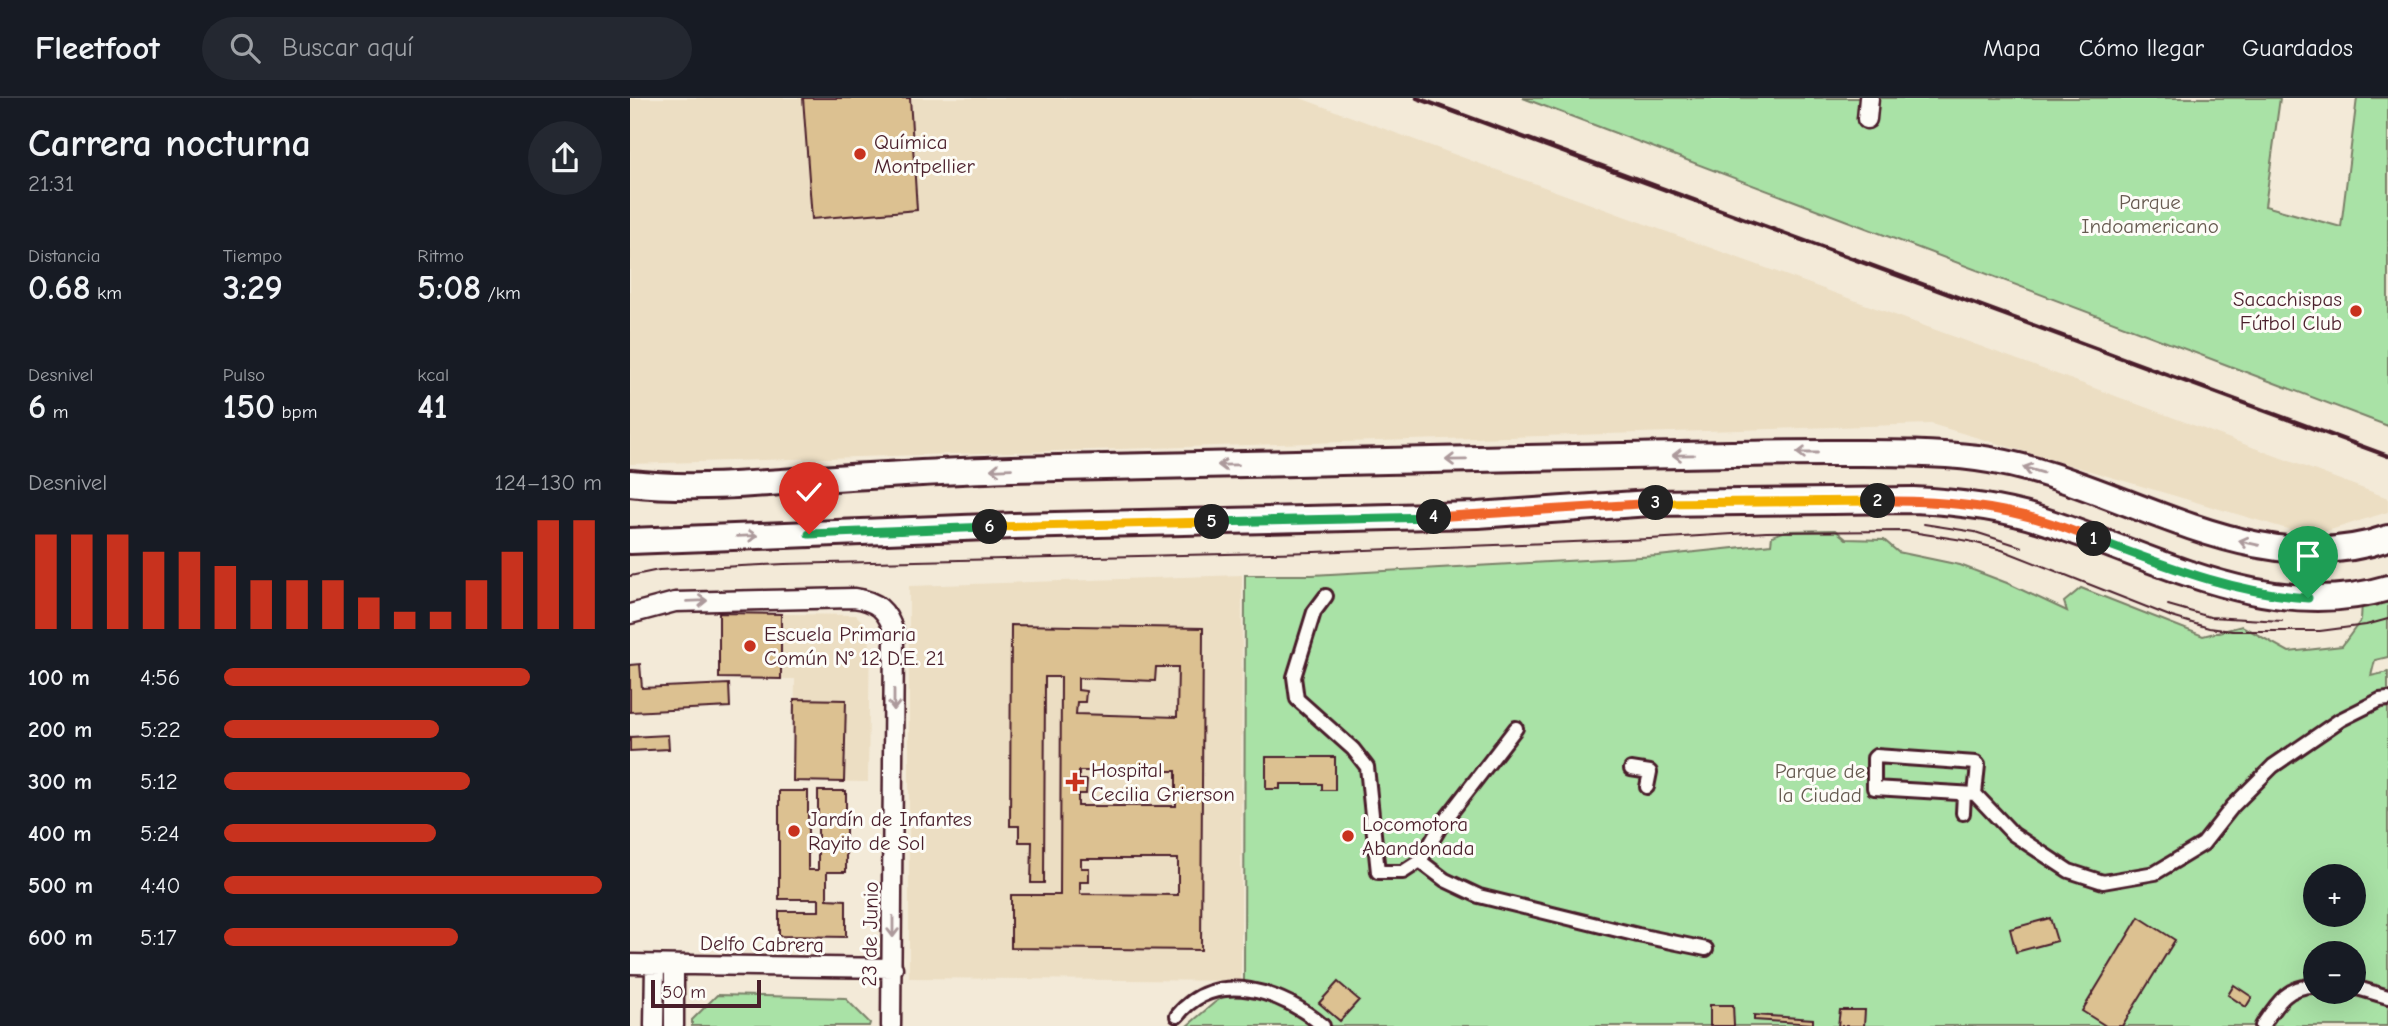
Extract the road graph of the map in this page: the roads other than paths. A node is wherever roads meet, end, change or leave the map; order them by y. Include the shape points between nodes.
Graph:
1 (1869, 98) edge
2 (1867, 119) dead end
3 (630, 483) edge
4 (2388, 538) edge
5 (630, 541) edge
6 (2388, 588) edge
7 (1326, 596) dead end
8 (630, 614) edge
9 (2388, 699) edge
10 (1516, 728) dead end
11 (1631, 769) dead end
12 (1647, 787) dead end
13 (1970, 794) junction
14 (1963, 813) dead end
15 (1420, 861) junction
16 (1706, 949) dead end
17 (630, 964) edge
18 (655, 965) junction
19 (674, 965) junction
20 (893, 968) junction
21 (2303, 988) edge
22 (2366, 991) edge
23 (2388, 997) edge
24 (1177, 1016) dead end
25 (654, 1026) edge
26 (674, 1026) edge
27 (891, 1026) edge
28 (1323, 1026) edge
29 (2262, 1026) edge

1 - 2 street
4 -> 3 main road via 2336,550 2277,549 2207,531 2015,464 1940,454 1751,453 1047,468 712,485
5 -> 6 main road via 1478,515 1650,503 1913,500 2014,512 2246,590 2308,598
7 - 15 street via 1314,612 1294,677 1297,699 1367,767 1378,872 1403,872
8 -> 20 street, 23 de Junio via 675,602 854,598 869,600 889,617 894,632
9 - 13 street via 2340,720 2273,766 2203,845 2155,873 2103,882 2069,871 2013,834
10 - 15 street via 1442,824
11 - 12 street via 1650,772
13 - 13 street via 1976,764 1874,758 1876,789
13 - 14 street
15 - 16 street via 1445,880 1479,896
17 - 18 street, Delfo Cabrera
18 - 19 street, Delfo Cabrera
18 - 25 street
19 - 20 street, Delfo Cabrera
19 - 26 street
20 - 27 street, 23 de Junio
21 - 29 street via 2281,997
22 - 23 street
24 - 28 street via 1206,993 1243,989 1287,1000

